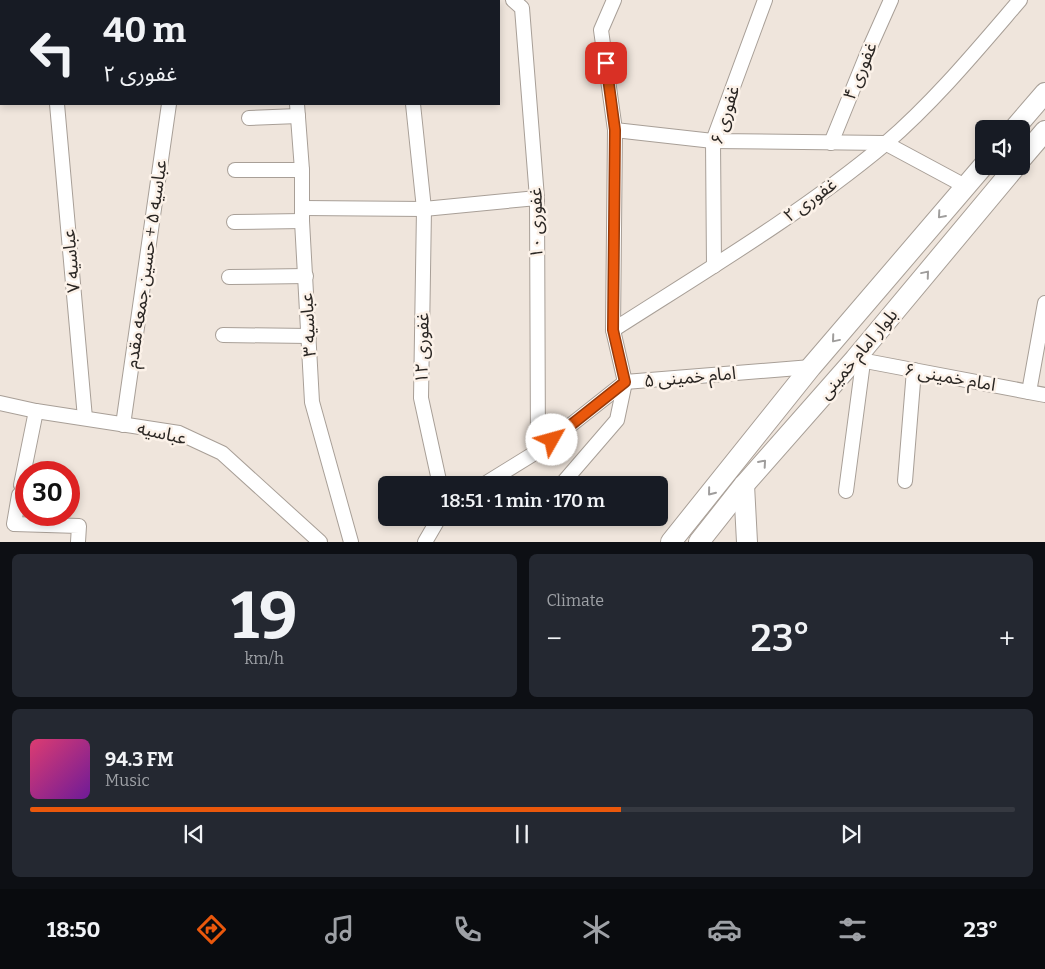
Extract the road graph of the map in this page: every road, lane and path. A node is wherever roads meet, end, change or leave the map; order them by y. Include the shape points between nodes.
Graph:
1 (513, 0) edge
2 (614, 0) edge
3 (765, 0) edge
4 (891, 0) edge
5 (1020, 0) edge
6 (1045, 93) edge
7 (58, 105) edge
8 (169, 105) edge
9 (413, 105) edge
10 (297, 110) edge
11 (249, 118) dead end
12 (1022, 120) edge
13 (615, 130) junction
14 (1045, 131) edge
15 (713, 141) junction
16 (831, 143) junction
17 (885, 144) junction
18 (1030, 148) edge
19 (235, 170) dead end
20 (302, 170) junction
21 (975, 175) edge
22 (1008, 175) edge
23 (965, 186) junction
24 (537, 198) junction
25 (424, 209) junction
26 (303, 214) junction
27 (234, 222) dead end
28 (714, 266) junction
29 (306, 276) junction
30 (229, 277) dead end
31 (882, 284) junction
32 (901, 303) junction
33 (1045, 303) edge
34 (613, 330) junction
35 (224, 336) dead end
36 (309, 336) junction
37 (859, 360) junction
38 (811, 367) junction
39 (914, 370) junction
40 (625, 382) junction
41 (1029, 392) junction
42 (1045, 395) edge
43 (0, 403) edge
44 (36, 411) junction
45 (85, 418) junction
46 (123, 425) junction
47 (538, 451) junction
48 (438, 476) edge
49 (498, 476) edge
50 (569, 476) edge
51 (905, 481) dead end
52 (744, 485) junction
53 (846, 491) dead end
54 (434, 526) edge
55 (700, 536) edge
56 (78, 542) edge
57 (320, 542) edge
58 (351, 542) edge
59 (425, 542) edge
60 (671, 542) edge
61 (747, 542) edge

1 - 24 street, غفوری ۱۰ via 522,8
2 - 13 street via 601,30
3 - 15 street, غفوری ۶
4 - 16 street, غفوری ۴
5 - 17 street, غفوری ۲ via 952,79
6 - 12 main road
7 - 45 street, عباسیه ۷
8 - 46 street, عباسیه ۵ + حسین جمعه مقدم
9 - 25 street, غفوری ۱۲
10 - 11 street
10 - 20 street, عباسیه ۳
13 - 15 street
13 - 34 street
14 - 18 main road
15 - 16 street
15 - 28 street, غفوری ۶
16 - 17 street
17 - 23 street
17 - 28 street, غفوری ۲ via 810,201
19 - 20 street
20 - 26 street, عباسیه ۳
21 - 23 main road, بلوار امام خمینی
32 -> 22 main road, بلوار امام خمینی
23 -> 31 main road, بلوار امام خمینی
24 - 25 street
24 - 47 street, غفوری ۱۰
25 - 26 street
25 - 48 street, غفوری ۱۲ via 421,398
26 - 27 street
26 - 29 street, عباسیه ۳
28 - 34 street, غفوری ۲
29 - 30 street
29 - 36 street, عباسیه ۳
31 - 32 main road
31 -> 38 main road, بلوار امام خمینی
32 - 37 main road, بلوار امام خمینی
33 - 41 street
34 - 40 street
35 - 36 street
36 - 58 street, عباسیه ۳ via 312,402
37 - 39 street, امام خمینی ۶
52 -> 37 main road, بلوار امام خمینی
37 - 53 street
38 - 40 street, امام خمینی ۵
38 -> 55 main road, بلوار امام خمینی
39 - 41 street, امام خمینی ۶
39 - 51 street
40 - 47 street, امام خمینی ۵
40 - 50 street via 617,420
41 - 42 street, امام خمینی ۶
43 - 44 street, عباسیه
44 - 45 street, عباسیه
44 - 56 street via 14,524 79,526
45 - 46 street, عباسیه
46 - 57 street, عباسیه via 179,433 222,453
47 - 49 street, امام خمینی ۵
52 - 55 main road, بلوار امام خمینی
52 - 61 main road
54 - 59 street
55 - 60 main road, بلوار امام خمینی

